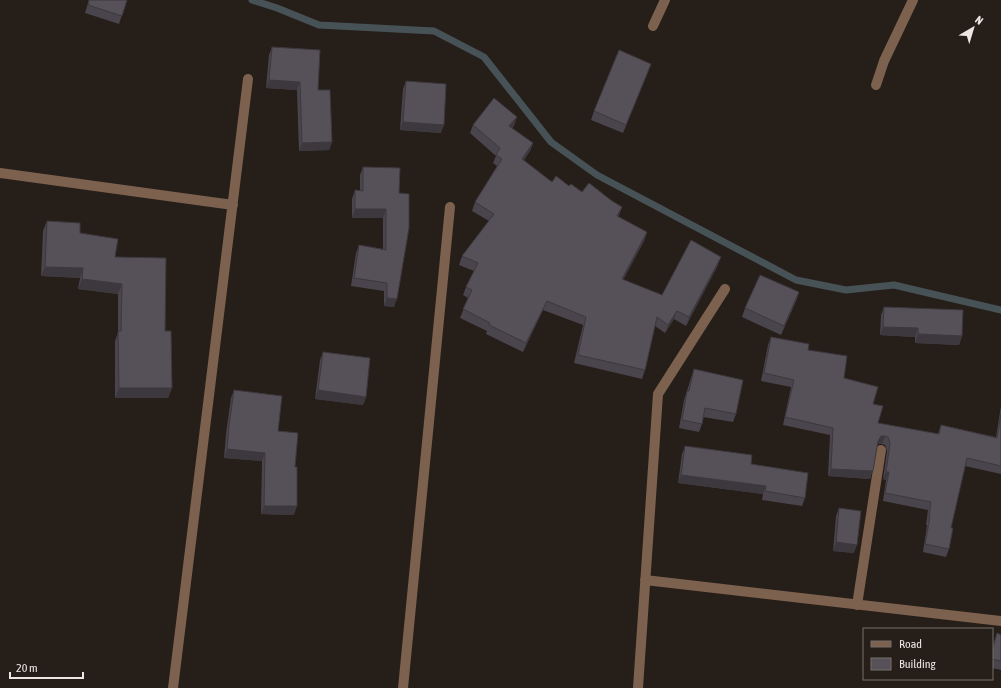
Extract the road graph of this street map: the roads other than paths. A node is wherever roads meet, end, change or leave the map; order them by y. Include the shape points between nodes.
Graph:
1 (665, 0) edge
2 (913, 0) edge
3 (653, 26) dead end
4 (248, 79) dead end
5 (876, 85) dead end
6 (0, 172) edge
7 (233, 205) junction
8 (450, 207) dead end
9 (725, 289) dead end
10 (881, 450) edge
11 (645, 580) junction
12 (857, 605) junction
13 (1001, 621) edge
14 (173, 688) edge
15 (403, 688) edge
16 (638, 688) edge

1 - 3 street
2 - 5 street via 884,61
4 - 7 street
6 - 7 street
7 - 14 street
8 - 15 street
9 - 11 street via 658,394
10 - 12 street
11 - 12 street
11 - 16 street
12 - 13 street

